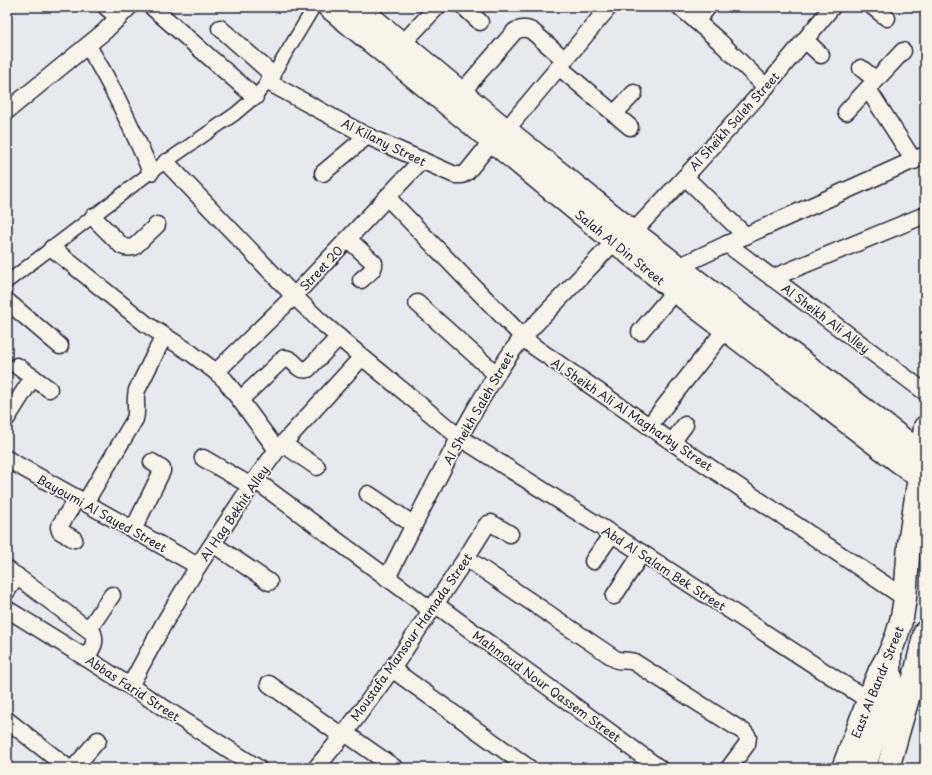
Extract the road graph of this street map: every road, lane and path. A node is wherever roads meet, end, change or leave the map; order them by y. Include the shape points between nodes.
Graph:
1 (106, 7) edge
2 (152, 7) edge
3 (314, 7) edge
4 (329, 7) edge
5 (358, 7) edge
6 (437, 7) edge
7 (464, 7) edge
8 (609, 7) edge
9 (680, 7) edge
10 (708, 7) edge
11 (832, 7) edge
12 (873, 7) edge
13 (124, 12) edge
14 (887, 18) dead end
15 (696, 21) junction
16 (480, 22) dead end
17 (220, 28) dead end
18 (804, 40) junction
19 (402, 44) junction
20 (88, 46) junction
21 (904, 51) dead end
22 (821, 55) dead end
23 (562, 63) junction
24 (861, 68) dead end
25 (270, 79) junction
26 (872, 85) junction
27 (766, 87) junction
28 (461, 93) junction
29 (634, 93) dead end
30 (255, 97) junction
31 (7, 111) edge
32 (846, 112) dead end
33 (614, 114) junction
34 (630, 128) dead end
35 (367, 136) junction
36 (499, 136) junction
37 (920, 158) edge
38 (422, 160) junction
39 (166, 162) junction
40 (151, 172) junction
41 (323, 173) dead end
42 (685, 177) junction
43 (387, 198) junction
44 (925, 215) edge
45 (93, 217) junction
46 (158, 225) dead end
47 (634, 232) junction
48 (746, 236) junction
49 (348, 239) junction
50 (614, 242) junction
51 (727, 244) junction
52 (52, 248) junction
53 (678, 267) junction
54 (772, 278) junction
55 (362, 280) dead end
56 (7, 282) edge
57 (675, 291) junction
58 (294, 296) junction
59 (7, 301) edge
60 (417, 303) dead end
61 (725, 330) junction
62 (640, 332) dead end
63 (164, 336) junction
64 (339, 336) junction
65 (523, 337) junction
66 (60, 346) dead end
67 (362, 357) junction
68 (17, 366) dead end
69 (216, 372) junction
70 (496, 374) junction
71 (33, 377) junction
72 (49, 389) dead end
73 (925, 392) edge
74 (240, 400) junction
75 (7, 418) edge
76 (685, 425) dead end
77 (649, 426) junction
78 (925, 427) edge
79 (459, 437) junction
80 (672, 442) junction
81 (280, 447) junction
82 (924, 455) edge
83 (203, 458) dead end
84 (152, 462) dead end
85 (9, 466) edge
86 (317, 467) dead end
87 (919, 477) junction
88 (253, 483) junction
89 (368, 494) dead end
90 (81, 501) junction
91 (414, 525) junction
92 (133, 530) junction
93 (510, 534) dead end
94 (612, 534) junction
95 (74, 539) dead end
96 (213, 544) junction
97 (642, 553) junction
98 (466, 558) junction
99 (594, 561) dead end
100 (198, 566) junction
101 (12, 572) edge
102 (387, 578) junction
103 (269, 582) dead end
104 (7, 591) edge
105 (112, 594) dead end
106 (614, 596) dead end
107 (905, 598) junction
108 (433, 607) junction
109 (7, 610) edge
110 (89, 629) junction
111 (925, 632) edge
112 (890, 652) junction
113 (86, 658) junction
114 (392, 669) junction
115 (269, 684) dead end
116 (130, 686) junction
117 (868, 700) junction
118 (7, 720) edge
119 (343, 734) junction
120 (98, 740) dead end
121 (893, 763) edge
122 (250, 766) edge
123 (68, 768) edge
124 (74, 768) edge
125 (316, 768) edge
126 (395, 768) edge
127 (529, 768) edge
128 (659, 768) edge
129 (729, 768) edge
130 (844, 768) edge
131 (864, 768) edge

1 - 13 street
2 - 30 street
3 - 25 street
4 - 36 main road, Salah Al Din Street
5 - 19 main road, Salah Al Din Street
6 - 19 street
7 - 16 street
8 - 23 street
9 - 15 street
10 - 15 street
11 - 18 street, Al Sheikh Saleh Street
12 - 14 street
13 - 20 street
15 - 27 street
17 - 25 street, Al Kilany Street
18 - 22 street
18 - 27 street, Al Sheikh Saleh Street
19 - 28 main road, Salah Al Din Street
20 - 31 street
20 - 40 street via 110,83
21 - 26 street
23 - 28 street via 532,31 520,28
23 - 33 street
23 - 36 street
24 - 26 street
25 - 30 street
25 - 35 street, Al Kilany Street
26 - 32 street
26 - 37 street
27 - 42 street, Al Sheikh Saleh Street
28 - 36 main road, Salah Al Din Street
29 - 33 street
30 - 39 street
33 - 34 street
35 - 38 street, Al Kilany Street
35 - 41 street
36 - 38 street, Al Kilany Street via 462,175 455,175
36 - 47 main road, Salah Al Din Street
36 - 50 main road, Salah Al Din Street
37 - 48 street
38 - 43 street, Street 20
39 - 40 street
39 - 58 street, Abd Al Salam Bek Street
40 - 45 street
42 - 47 street, Al Sheikh Saleh Street
42 - 48 street
43 - 49 street, Street 20
43 - 65 street, Al Sheikh Ali Al Magharby Street
44 - 54 street
45 - 46 street via 122,246 130,248
45 - 52 street
47 - 53 main road, Salah Al Din Street
48 - 51 street
49 - 55 street via 374,263
49 - 58 street, Street 20
50 - 57 main road, Salah Al Din Street
50 - 65 street, Al Sheikh Saleh Street
51 - 53 street
51 - 54 street, Al Sheikh Ali Alley
52 - 56 street
52 - 63 street
53 - 82 main road, Salah Al Din Street
54 - 73 street, Al Sheikh Ali Alley
57 - 61 main road, Salah Al Din Street
57 - 62 street
58 - 64 street, Abd Al Salam Bek Street
58 - 69 street, Street 20
59 - 66 street
60 - 70 street
61 - 77 street
61 - 87 main road, Salah Al Din Street
63 - 69 street
63 - 90 street via 135,395 135,419
64 - 67 street, Abd Al Salam Bek Street
64 - 74 street via 308,369 302,370 288,358 284,358
65 - 70 street, Al Sheikh Saleh Street
65 - 77 street, Al Sheikh Ali Al Magharby Street
67 - 79 street, Abd Al Salam Bek Street
67 - 81 street, Al Hag Bekhit Alley
68 - 71 street
69 - 74 street
70 - 79 street, Al Sheikh Saleh Street
71 - 72 street
71 - 75 street
74 - 81 street
76 - 80 street
77 - 80 street, Al Sheikh Ali Al Magharby Street
78 - 82 main road, East Al Bandr Street
79 - 91 street, Al Sheikh Saleh Street
79 - 94 street, Abd Al Salam Bek Street
80 - 107 street, Al Sheikh Ali Al Magharby Street
81 - 86 street
81 - 88 street, Al Hag Bekhit Alley
82 - 87 main road, East Al Bandr Street
83 - 88 street, Mahmoud Nour Qassem Street
84 - 92 street via 162,471
85 - 90 street, Bayoumi Al Sayed Street
87 - 107 main road, East Al Bandr Street via 909,544
88 - 96 street, Al Hag Bekhit Alley
88 - 102 street, Mahmoud Nour Qassem Street
89 - 91 street
90 - 92 street, Bayoumi Al Sayed Street
90 - 95 street via 59,527 60,531
91 - 102 street, Al Sheikh Saleh Street
92 - 100 street, Bayoumi Al Sayed Street
93 - 98 street, Moustafa Mansour Hamada Street via 494,524 488,524
94 - 97 street, Abd Al Salam Bek Street
94 - 99 street
96 - 100 street, Al Hag Bekhit Alley
96 - 103 street
97 - 106 street
97 - 117 street, Abd Al Salam Bek Street
98 - 108 street, Moustafa Mansour Hamada Street
98 - 129 street via 617,660 634,662 744,732 748,737 747,744
100 - 116 street, Al Hag Bekhit Alley
101 - 104 street
101 - 110 street
102 - 108 street, Mahmoud Nour Qassem Street
105 - 110 street
107 - 112 main road, East Al Bandr Street via 902,617
108 - 114 street, Moustafa Mansour Hamada Street
108 - 128 street, Mahmoud Nour Qassem Street
109 - 113 street, Abbas Farid Street
110 - 113 street via 94,633 95,639
111 - 121 main road
112 - 117 main road, East Al Bandr Street
112 - 131 main road via 891,689
113 - 116 street, Abbas Farid Street
114 - 119 street, Moustafa Mansour Hamada Street
114 - 127 street
115 - 119 street
116 - 122 street, Abbas Farid Street
117 - 130 main road, East Al Bandr Street
118 - 123 street
119 - 125 street, Moustafa Mansour Hamada Street
119 - 126 street
120 - 124 street

